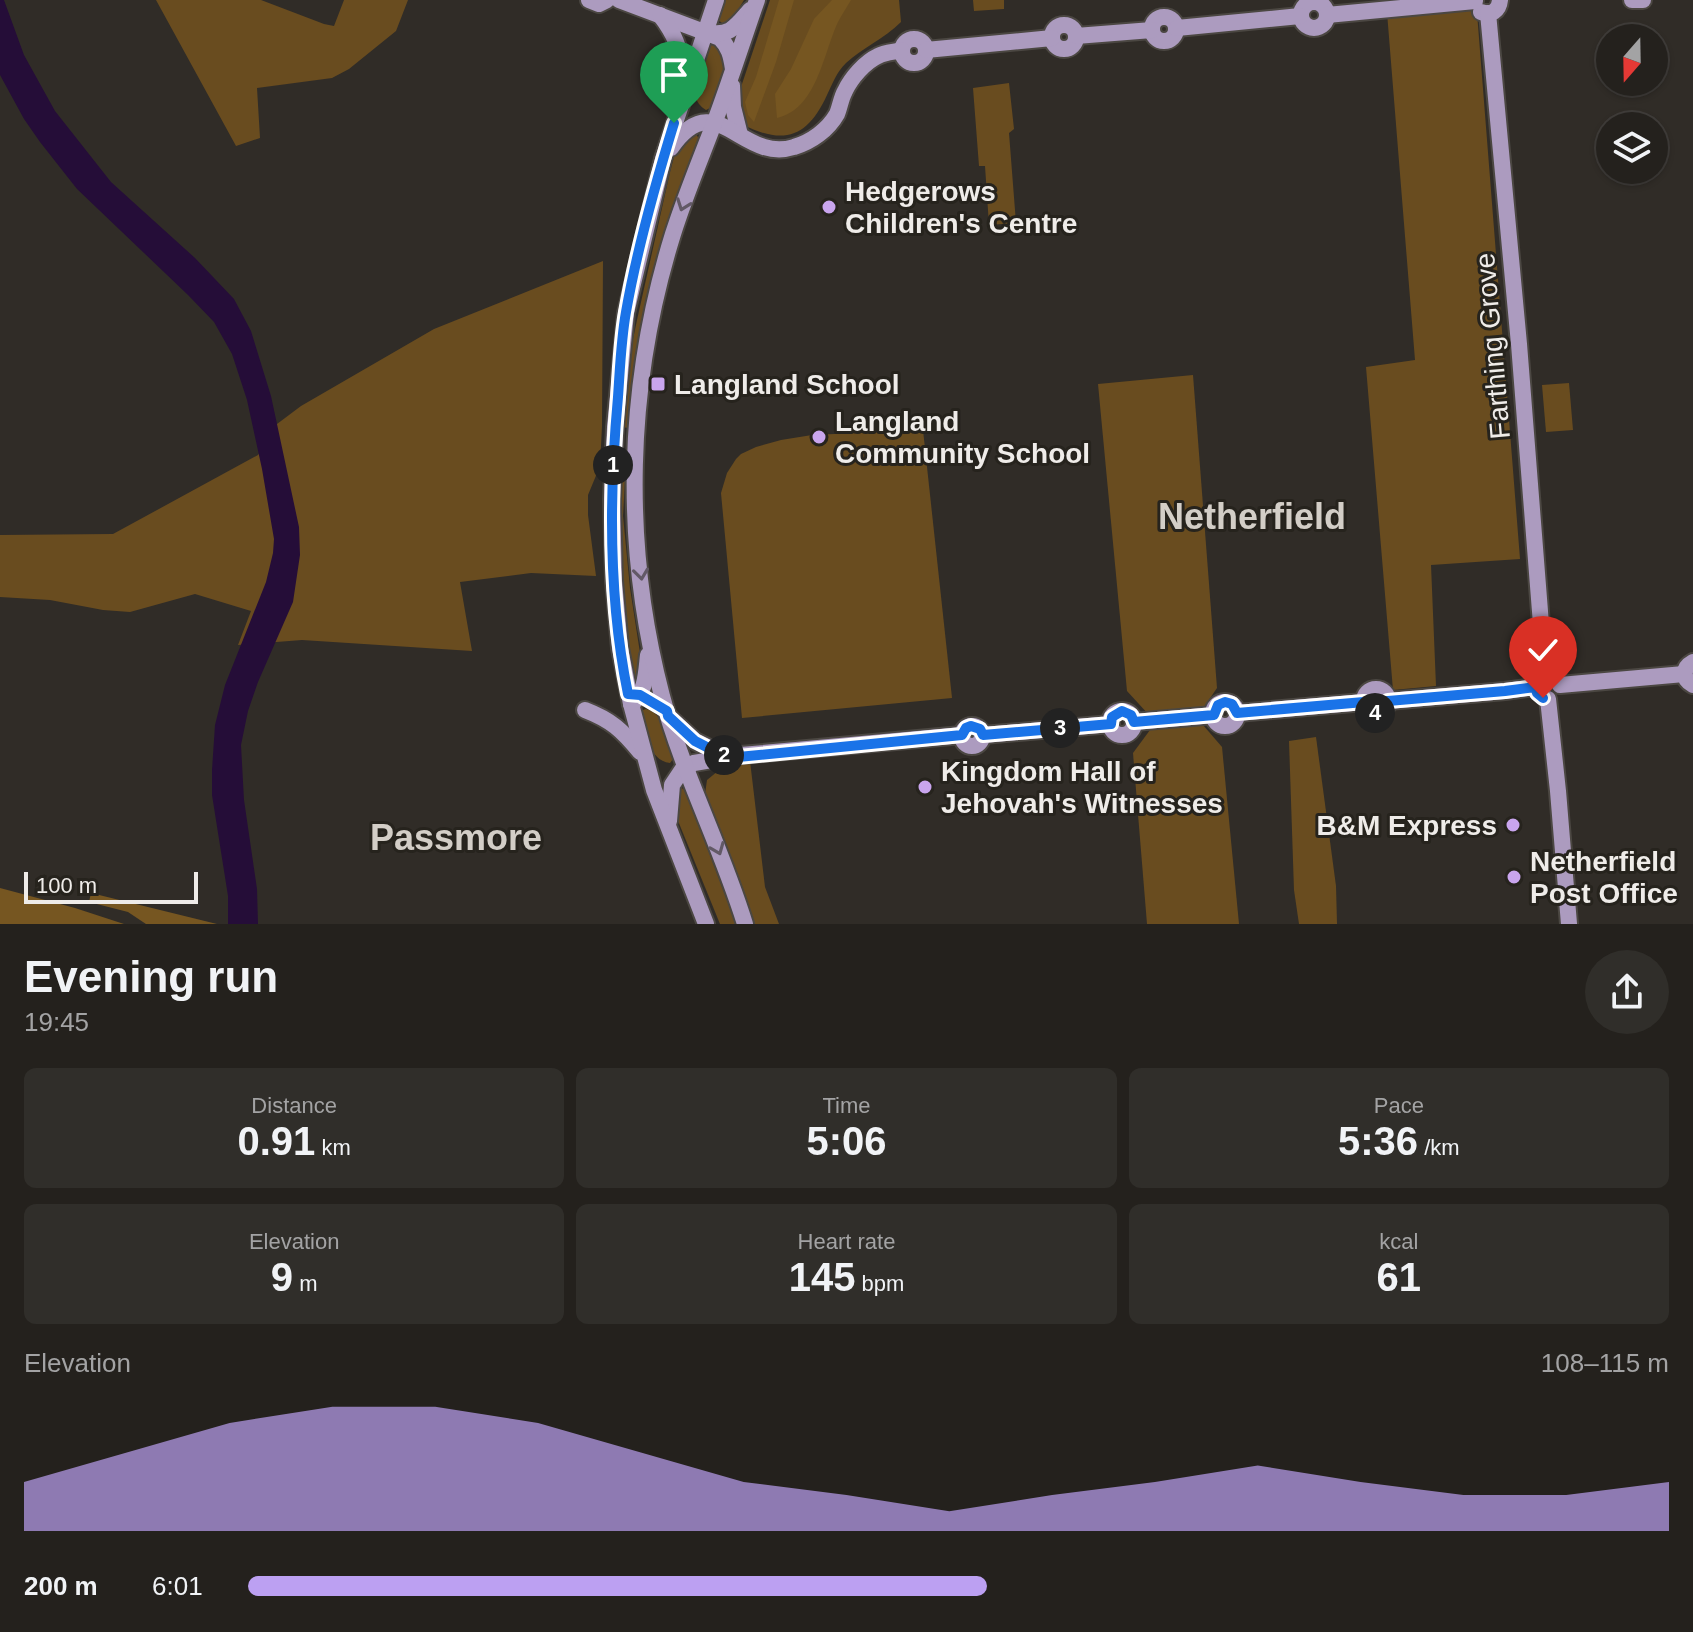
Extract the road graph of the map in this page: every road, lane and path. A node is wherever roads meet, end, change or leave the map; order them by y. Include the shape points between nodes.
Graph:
1 (589, 0) edge
2 (607, 0) edge
3 (619, 0) edge
4 (716, 0) edge
5 (1500, 0) edge
6 (1632, 0) edge
7 (1643, 0) edge
8 (756, 1) edge
9 (1479, 5) edge
10 (659, 14) junction
11 (705, 32) junction
12 (732, 73) junction
13 (686, 86) junction
14 (708, 126) junction
15 (745, 139) junction
16 (663, 159) junction
17 (650, 640) junction
18 (1690, 674) edge
19 (1540, 681) junction
20 (1560, 685) junction
21 (633, 698) junction
22 (1548, 699) junction
23 (585, 710) dead end
24 (667, 713) junction
25 (725, 758) junction
26 (645, 761) junction
27 (684, 773) junction
28 (668, 829) junction
29 (706, 924) edge
30 (745, 924) edge
31 (1569, 924) edge

1 - 2 street
3 - 10 street
4 - 11 street
5 - 9 street via 1497,9
6 - 7 street
8 - 11 street via 736,27 725,33
8 - 12 street
9 - 15 street via 1327,15 1321,4 1312,2 1300,16 1177,28 1171,18 1163,17 1156,19 1152,30 1076,36 1064,25 1053,30 1052,38 926,50 913,39 857,73 837,114 808,142 777,150
9 - 19 street, Farthing Grove via 1519,344
10 - 11 street
10 - 13 street via 679,45
11 - 12 street via 726,45
11 - 13 street
12 - 14 street
12 - 15 street via 733,107
13 - 14 street
13 - 16 street
14 - 15 street via 734,142
14 - 16 street via 685,130
14 -> 17 street via 663,271 636,429 637,541
16 - 21 street via 626,313 613,461 614,581 620,648
17 - 21 street via 645,679
17 - 24 street
18 - 20 street
19 - 20 street via 1555,677
19 - 22 street via 1541,697
19 - 25 street via 1505,691 1388,701 1374,689 1364,702 1237,713 1225,726 1214,715 1134,722 1122,711 1111,724 983,735 973,746 962,735
20 - 22 street via 1556,696
21 - 24 street
21 - 26 street
22 - 31 street
23 - 26 street via 617,727
24 - 25 street via 695,741
24 - 27 street
25 - 27 street
26 - 27 street
26 - 28 street
27 - 28 street via 672,785
27 -> 30 street
28 - 29 street

